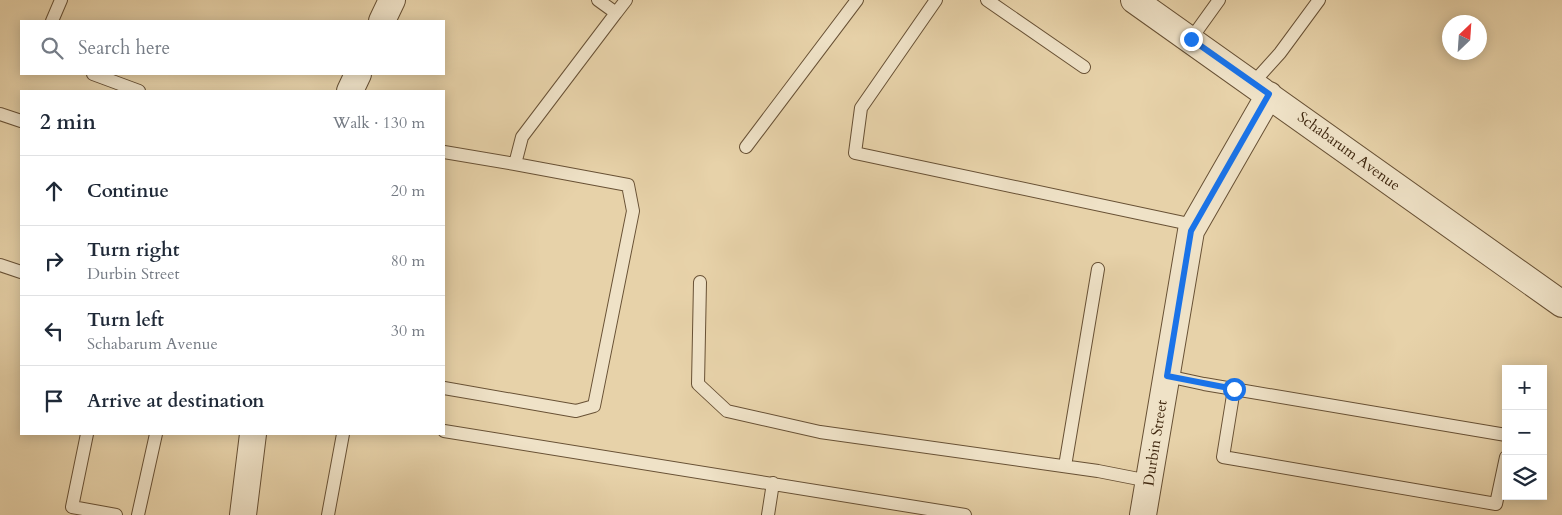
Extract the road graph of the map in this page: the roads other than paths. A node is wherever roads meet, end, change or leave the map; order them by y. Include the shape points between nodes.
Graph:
1 (61, 0) edge
2 (392, 0) edge
3 (598, 0) edge
4 (626, 0) edge
5 (857, 0) edge
6 (936, 0) edge
7 (987, 0) edge
8 (1134, 0) edge
9 (1219, 0) edge
10 (1320, 0) edge
11 (616, 13) junction
12 (52, 20) edge
13 (382, 20) edge
14 (1191, 39) junction
15 (1084, 68) dead end
16 (96, 75) edge
17 (358, 75) edge
18 (1261, 88) junction
19 (136, 90) edge
20 (350, 90) edge
21 (0, 114) edge
22 (20, 121) edge
23 (746, 147) dead end
24 (445, 152) edge
25 (515, 164) junction
26 (1194, 225) junction
27 (0, 265) edge
28 (1098, 268) dead end
29 (20, 272) edge
30 (700, 282) dead end
31 (1562, 304) edge
32 (1167, 376) junction
33 (445, 388) edge
34 (1234, 389) junction
35 (445, 431) edge
36 (1502, 434) edge
37 (87, 435) edge
38 (156, 435) edge
39 (253, 435) edge
40 (343, 435) edge
41 (1065, 466) junction
42 (1502, 475) edge
43 (1149, 481) junction
44 (773, 483) junction
45 (116, 515) edge
46 (138, 515) edge
47 (243, 515) edge
48 (328, 515) edge
49 (768, 515) edge
50 (965, 515) edge
51 (1143, 515) edge

1 - 12 lane
2 - 13 street
3 - 11 lane
4 - 11 lane
5 - 23 lane
6 - 26 lane via 861,108 856,153
7 - 15 lane
8 - 14 street, Schabarum Avenue
9 - 14 lane
10 - 18 lane via 1280,52
11 - 25 lane via 522,137
14 - 18 street, Schabarum Avenue
16 - 19 lane
17 - 20 street
18 - 26 street, Durbin Street
18 - 31 street, Schabarum Avenue
21 - 22 lane
24 - 25 lane
25 - 33 lane via 628,185 633,211 594,406 576,411
26 - 32 street, Durbin Street
27 - 29 lane
28 - 41 lane
30 - 41 lane via 698,384 727,411 820,432
32 - 34 lane
32 - 43 street, Durbin Street
34 - 36 lane
34 - 42 lane via 1223,457 1496,504
35 - 44 lane
37 - 45 lane via 72,507
38 - 46 lane
39 - 47 street
40 - 48 lane
41 - 43 lane
43 - 51 street, Durbin Street
44 - 49 lane
44 - 50 lane

